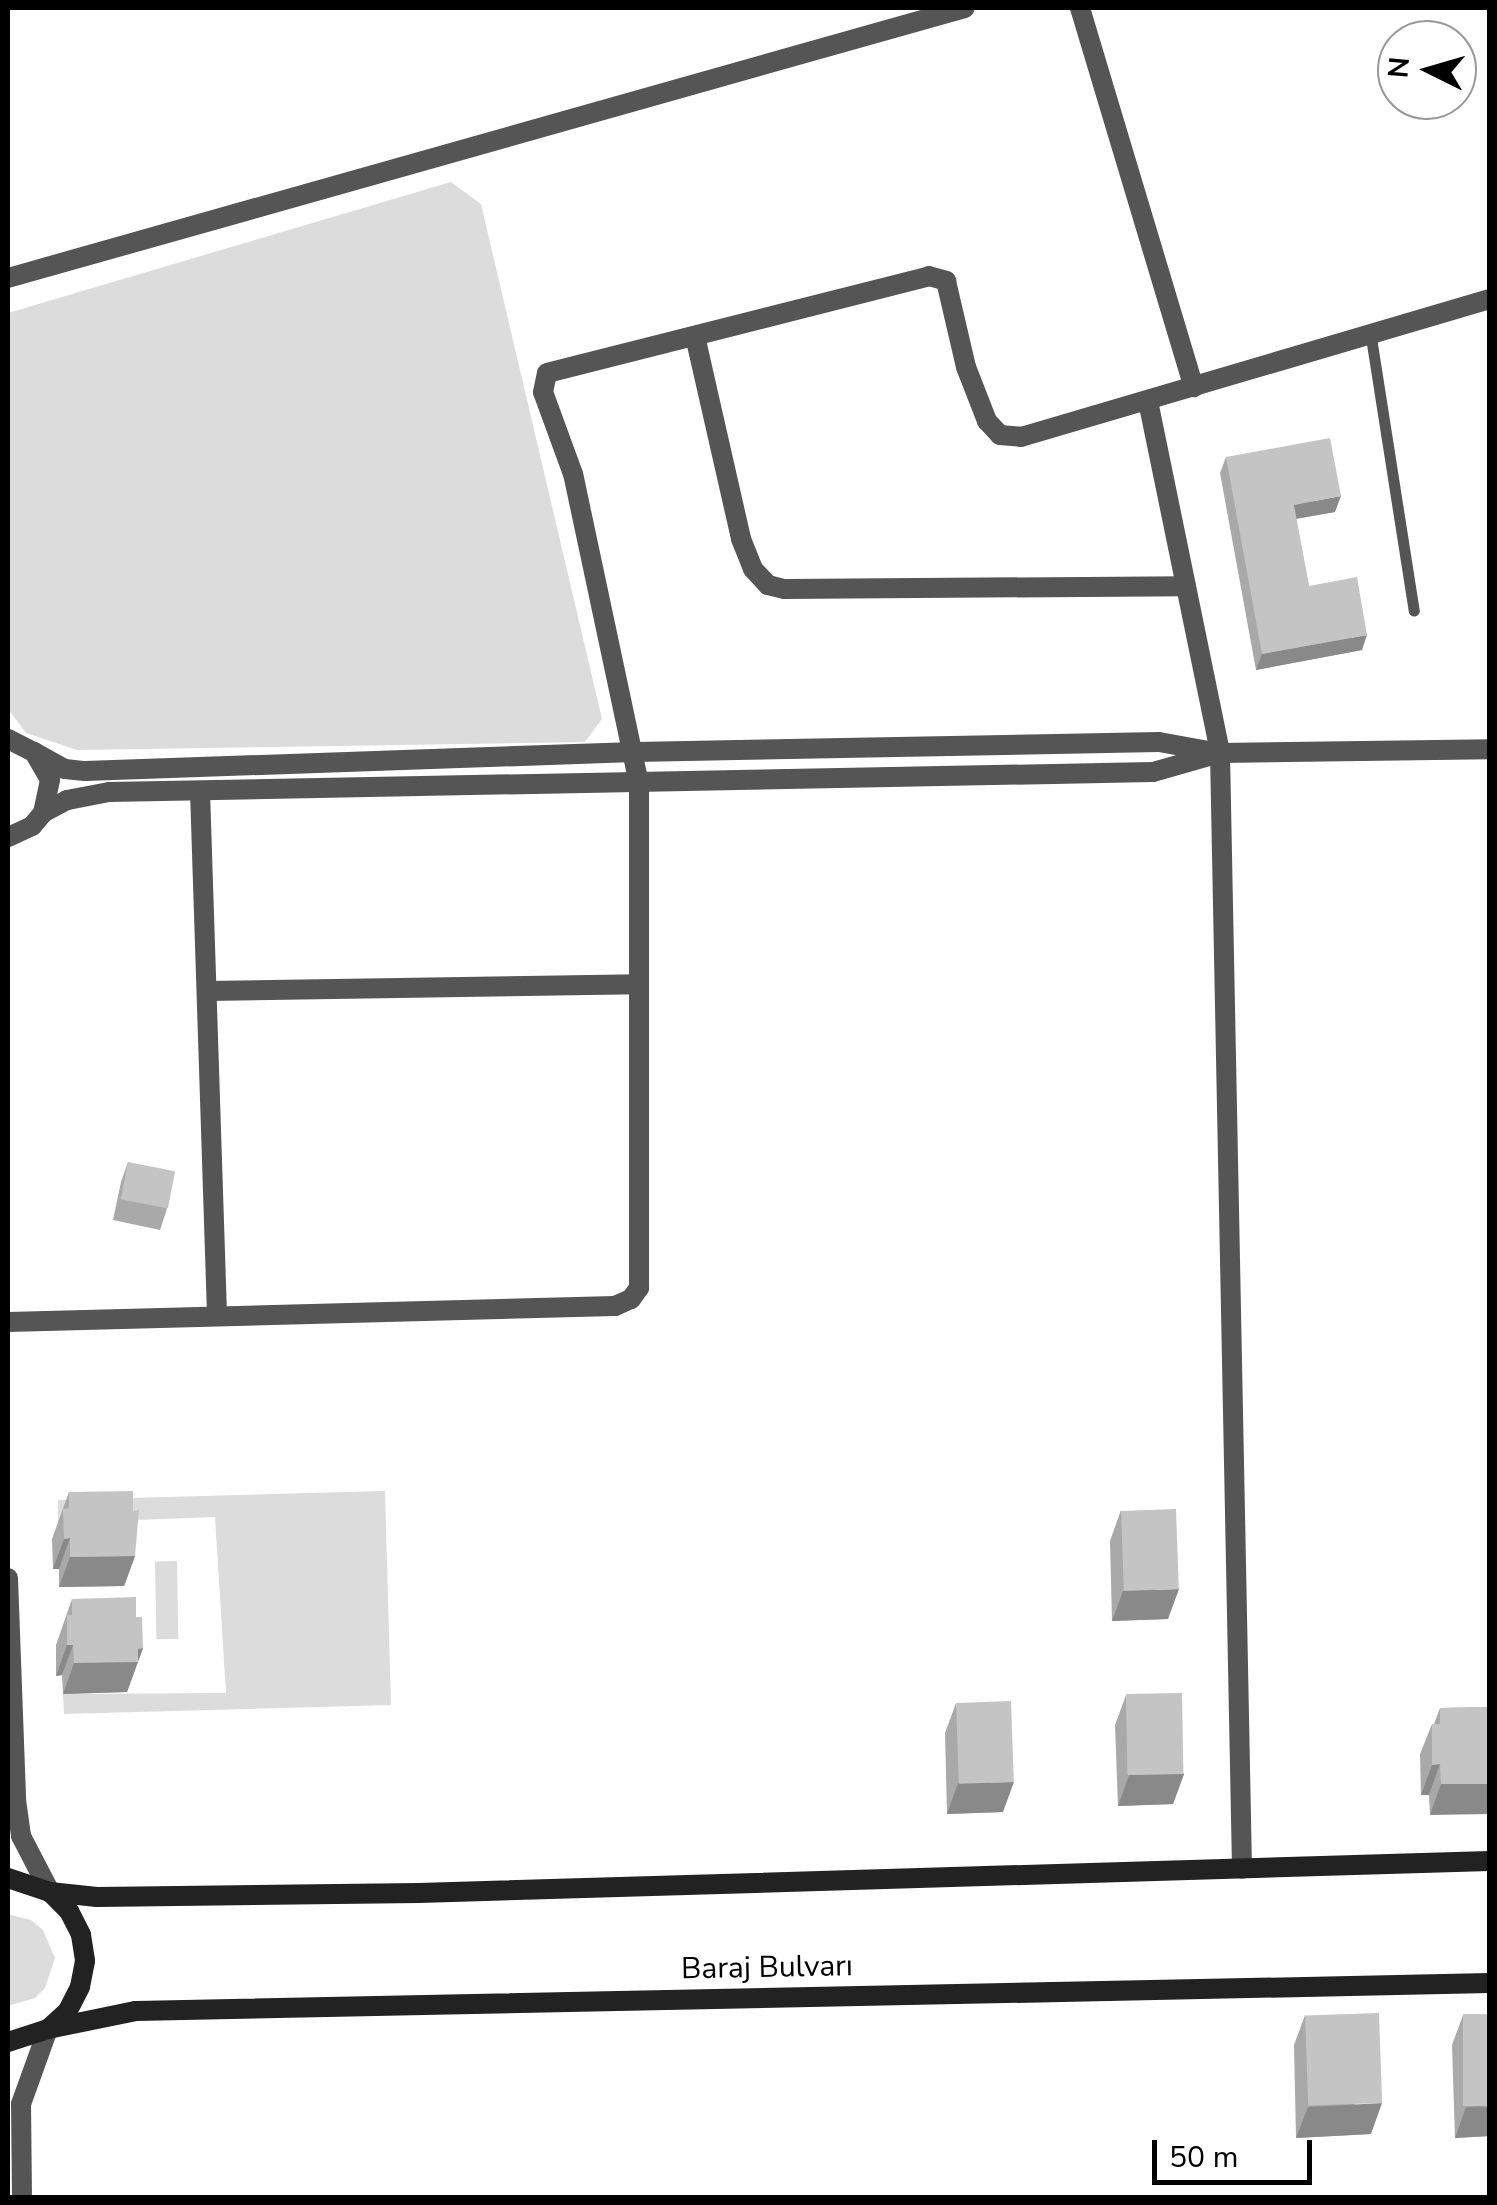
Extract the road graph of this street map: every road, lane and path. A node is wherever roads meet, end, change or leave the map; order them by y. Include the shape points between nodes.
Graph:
1 (965, 8) edge
2 (1080, 8) edge
3 (8, 278) edge
4 (1490, 299) edge
5 (1370, 331) junction
6 (695, 336) junction
7 (1194, 387) junction
8 (1148, 402) junction
9 (1186, 586) junction
10 (1414, 611) dead end
11 (8, 739) edge
12 (1490, 749) edge
13 (34, 752) junction
14 (635, 752) junction
15 (1220, 752) junction
16 (639, 784) junction
17 (200, 791) junction
18 (43, 813) junction
19 (11, 839) edge
20 (639, 984) junction
21 (207, 991) junction
22 (217, 1315) junction
23 (8, 1322) edge
24 (8, 1578) edge
25 (1490, 1861) edge
26 (1242, 1869) junction
27 (8, 1878) edge
28 (50, 1892) junction
29 (1490, 1983) edge
30 (48, 2029) junction
31 (8, 2042) edge
32 (22, 2198) edge

1 - 3 street
2 - 7 street
4 - 5 street
5 - 7 street
5 - 10 lane
6 - 8 street via 930,276 946,281 966,367 986,421 1000,435 1021,438
6 - 9 street via 741,539 768,585
6 - 14 street via 547,373 543,392 573,474
7 - 8 street
8 - 9 street
9 - 15 street
11 - 13 street
12 - 15 street
13 - 14 street via 65,769 85,770
13 - 18 street via 50,780
14 - 15 street via 1158,742
14 - 16 street
15 - 16 street via 1153,772
15 - 26 street
16 - 17 street
16 - 20 street
17 - 18 street via 109,792 67,800
17 - 21 street
18 - 19 street
20 - 21 street
20 - 22 street via 639,1288 631,1299 615,1306
21 - 22 street
22 - 23 street
24 - 28 street via 16,1800 21,1836
25 - 26 main road
26 - 28 main road via 419,1893
27 - 28 main road
28 - 30 main road via 81,1935 84,1961 74,1999
29 - 30 main road, Baraj Bulvarı via 136,2011
30 - 31 main road, Baraj Bulvarı
30 - 32 street via 20,2104

